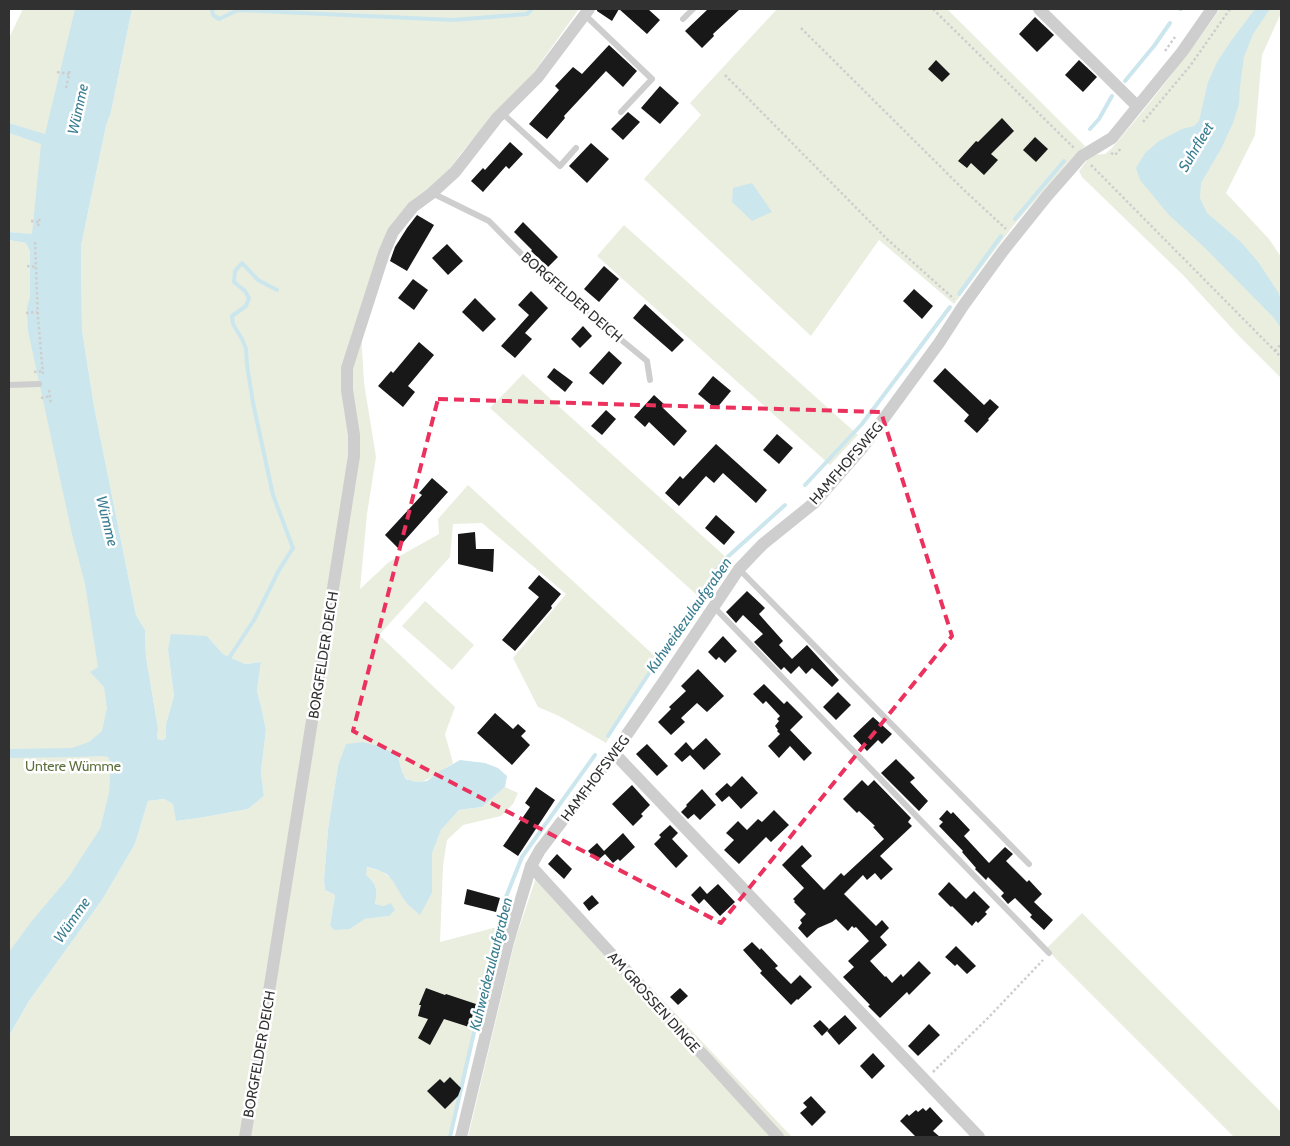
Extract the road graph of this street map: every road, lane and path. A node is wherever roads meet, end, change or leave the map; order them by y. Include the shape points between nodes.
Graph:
1 (693, 9) edge
2 (933, 9) edge
3 (1039, 9) edge
4 (1212, 9) edge
5 (587, 12) edge
6 (684, 19) dead end
7 (800, 28) dead end
8 (70, 70) dead end
9 (57, 72) dead end
10 (69, 74) junction
11 (725, 75) dead end
12 (66, 88) dead end
13 (1138, 106) junction
14 (621, 112) dead end
15 (502, 113) junction
16 (576, 148) dead end
17 (1082, 156) junction
18 (432, 193) junction
19 (40, 217) dead end
20 (32, 221) dead end
21 (39, 222) junction
22 (38, 226) dead end
23 (1014, 236) junction
24 (35, 242) dead end
25 (28, 266) dead end
26 (36, 267) junction
27 (963, 306) junction
28 (37, 312) junction
29 (26, 313) dead end
30 (1281, 344) edge
31 (1275, 351) junction
32 (1281, 358) edge
33 (34, 372) dead end
34 (650, 380) dead end
35 (39, 384) dead end
36 (9, 386) edge
37 (48, 390) dead end
38 (50, 396) junction
39 (41, 398) dead end
40 (51, 404) dead end
41 (739, 569) junction
42 (713, 606) junction
43 (614, 753) junction
44 (1029, 864) dead end
45 (531, 866) junction
46 (1049, 953) joint
47 (924, 1081) junction
48 (245, 1137) edge
49 (461, 1137) edge
50 (778, 1137) edge
51 (979, 1137) edge

1 - 6 lane
2 - 17 path
3 - 13 street
4 - 13 street, HAMFHOFSWEG
5 - 14 lane, BORGFELDER DEICH via 652,79
5 - 15 street, BORGFELDER DEICH via 538,78
7 - 23 path
8 - 10 path
9 - 10 path
10 - 12 path
11 - 27 path via 887,239
13 - 17 street, HAMFHOFSWEG via 1112,138
15 - 16 lane via 560,166
15 - 18 street, BORGFELDER DEICH via 455,172
17 - 23 street, HAMFHOFSWEG
17 - 31 path
18 - 34 lane, BORGFELDER DEICH via 489,221 540,273 647,361
18 - 48 street, BORGFELDER DEICH via 413,207 393,232 346,368 354,456
19 - 21 path
20 - 21 path
21 - 22 path
23 - 27 street, HAMFHOFSWEG
24 - 26 path
25 - 26 path
26 - 28 path
27 - 41 street, HAMFHOFSWEG via 863,447 814,503 763,544
28 - 29 path
28 - 33 path via 43,373
30 - 31 path
31 - 32 path
35 - 36 lane
37 - 38 path
38 - 39 path
38 - 40 path
41 - 42 street, HAMFHOFSWEG
41 - 44 lane
42 - 43 street, HAMFHOFSWEG
42 - 46 lane
43 - 45 street, HAMFHOFSWEG
43 - 47 street
45 - 49 street, HAMFHOFSWEG via 508,942
45 - 50 street, AM GROSSEN DINGE
46 - 47 path
47 - 51 street

